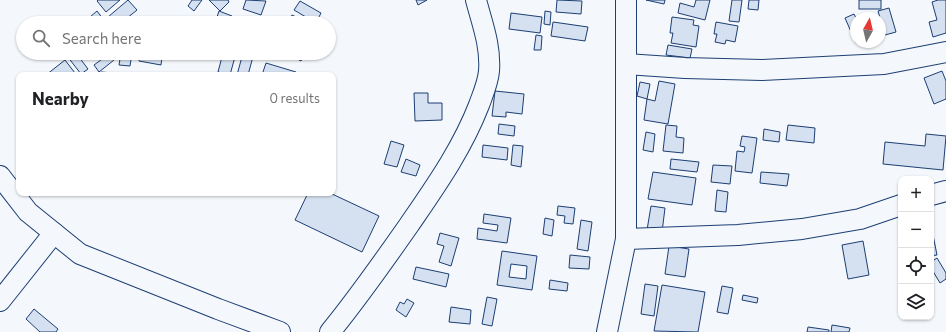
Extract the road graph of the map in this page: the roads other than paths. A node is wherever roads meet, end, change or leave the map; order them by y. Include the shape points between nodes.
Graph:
1 (476, 0) edge
2 (626, 0) edge
3 (946, 52) edge
4 (626, 64) junction
5 (0, 176) edge
6 (946, 190) edge
7 (934, 194) edge
8 (898, 206) edge
9 (54, 233) junction
10 (626, 239) junction
11 (0, 300) edge
12 (280, 332) edge
13 (330, 332) edge
14 (607, 332) edge

1 - 13 street via 488,43 489,70 486,87 473,119 454,157 424,203
2 - 4 street
3 - 4 street via 884,64 762,70
4 - 10 street
5 - 9 street via 28,212
6 - 7 street
8 - 10 street via 860,220 802,229 738,235
9 - 11 street
9 - 12 street via 80,254
10 - 14 street

